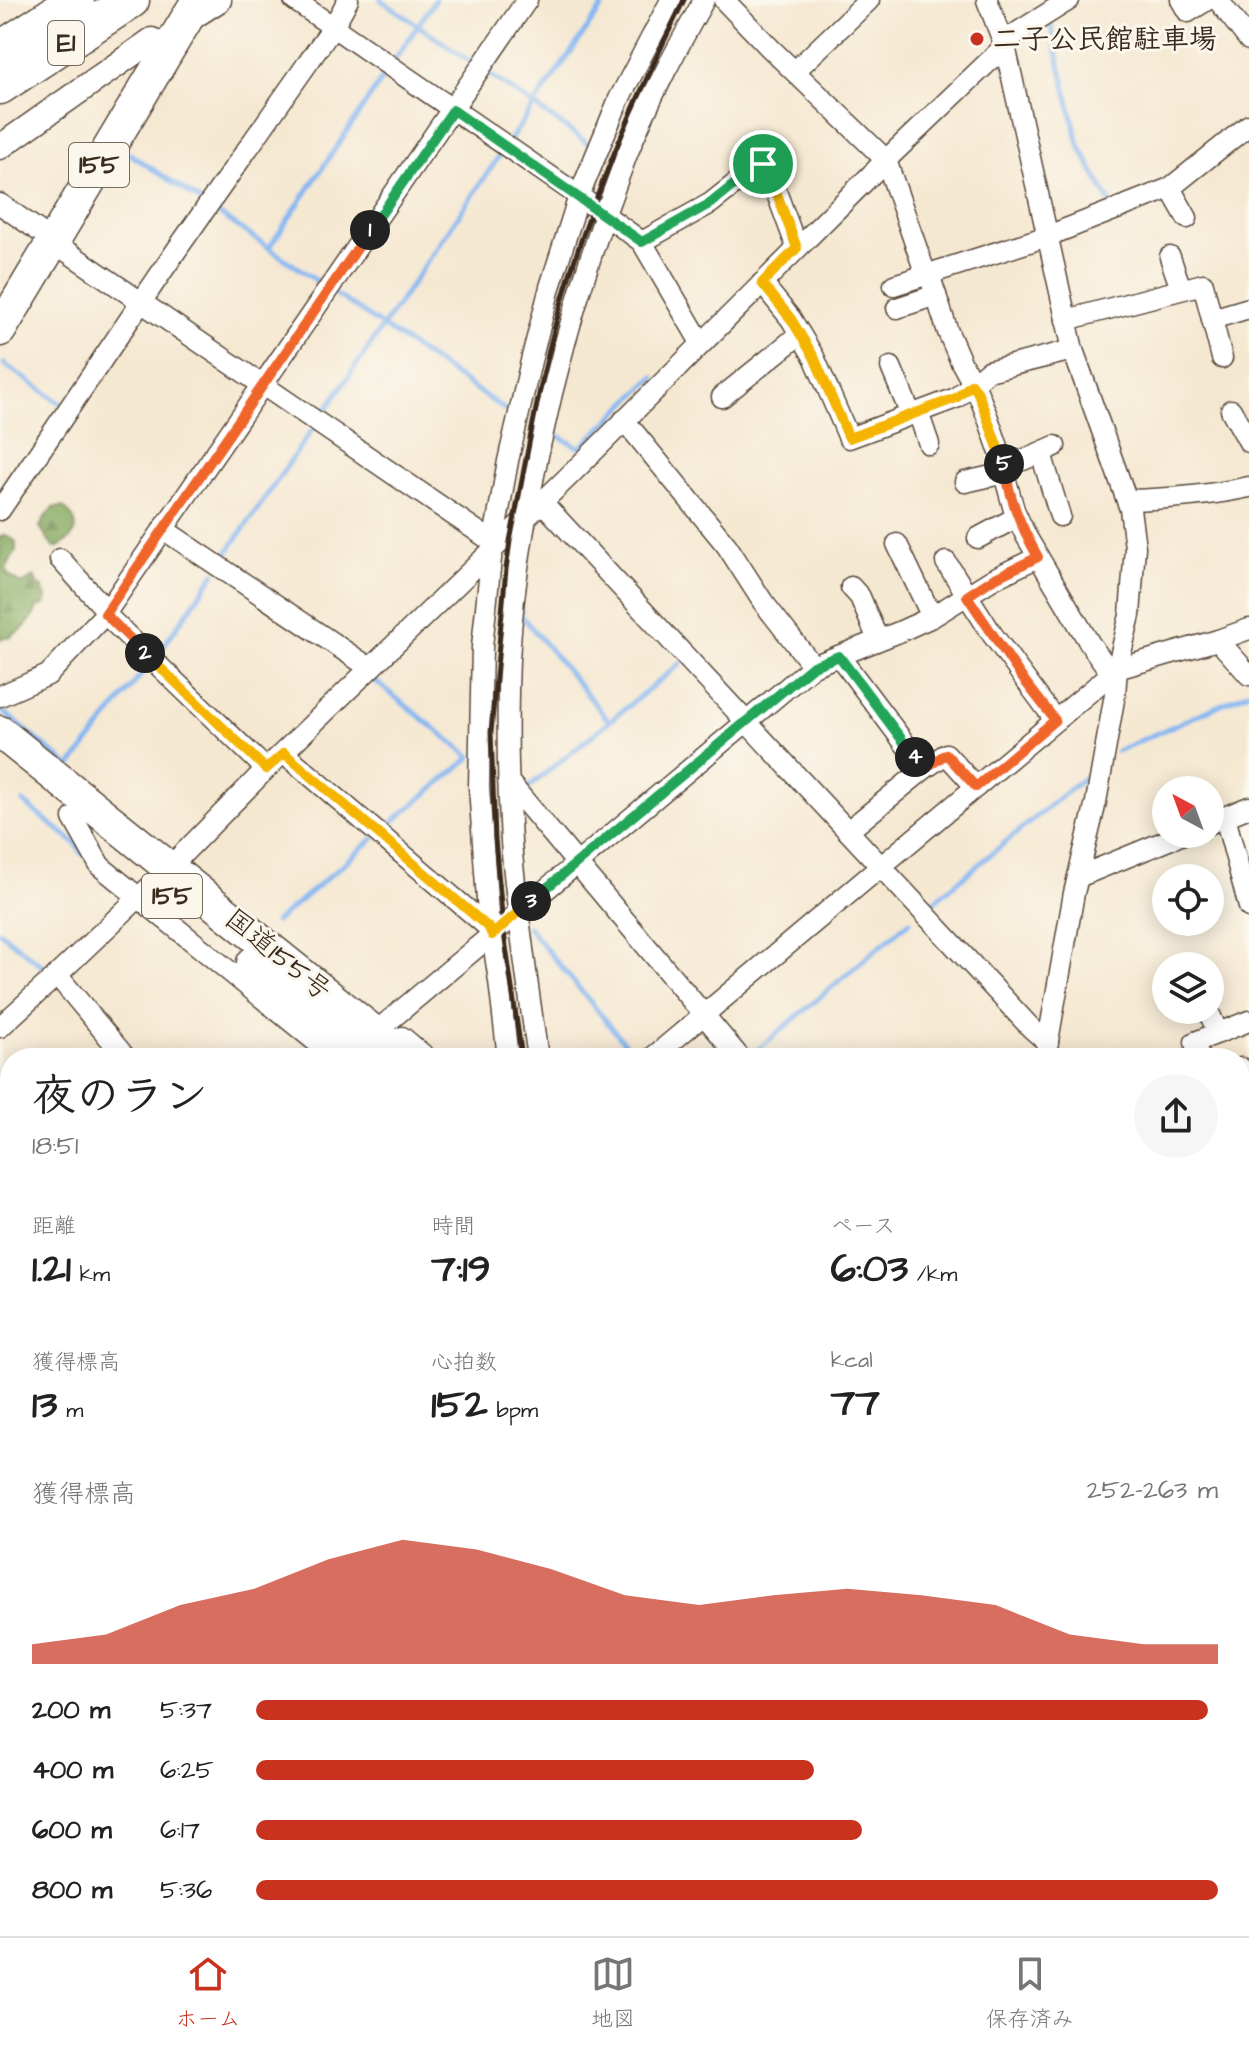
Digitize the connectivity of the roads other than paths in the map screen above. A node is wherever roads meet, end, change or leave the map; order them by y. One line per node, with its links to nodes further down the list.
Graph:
1 (76, 0): 21 (highway, E1)
2 (131, 0): 23 (highway, E1)
3 (219, 0): 16 (street)
4 (294, 0): 17 (street)
5 (348, 0): 17 (street)
6 (527, 0): 24 (street)
7 (671, 0): 29 (street)
8 (704, 0): 31 (street)
9 (724, 0): 22 (street)
10 (869, 0): 22 (street)
11 (987, 0): 20 (street)
12 (1069, 0): 20 (street)
13 (1181, 0): 14 (street)
14 (1207, 0)
15 (1218, 0): 19 (street)
16 (187, 7): 18 (highway, 155); 33 (highway, 155)
17 (333, 27): 24 (street); 44 (street)
18 (152, 40): 26 (street); 33 (highway, 155)
19 (1249, 40)
20 (1005, 46): 27 (street); 34 (street)
21 (0, 50)
22 (795, 71): 27 (street)
23 (0, 86)
24 (453, 110): 29 (street); 55 (street)
25 (1249, 125): 28 (street)
26 (0, 147)
27 (886, 160): 36 (street); 38 (street)
28 (1170, 188): 32 (street); 34 (street)
29 (579, 196): 31 (street); 75 (street)
30 (0, 204): 33 (street)
31 (605, 215): 35 (street); 71 (street)
32 (1187, 218)
33 (46, 236): 43 (highway, 155); 44 (street); 49 (highway, 155)
34 (1048, 236): 38 (street); 48 (street)
35 (642, 242): 36 (street); 51 (street)
36 (797, 248): 39 (street)
37 (1170, 257): 41 (street)
38 (927, 274): 40 (street); 42 (street)
39 (762, 283): 50 (street); 51 (street)
40 (894, 285)
41 (1181, 289): 47 (street); 48 (street)
42 (936, 295): 45 (street); 56 (street)
43 (0, 297)
44 (142, 303): 55 (street); 66 (street)
45 (897, 308)
46 (1249, 308): 47 (street)
47 (1212, 319): 53 (street)
48 (1066, 320): 52 (street)
49 (0, 330)
50 (800, 334): 57 (street); 59 (street)
51 (701, 343): 60 (street)
52 (1073, 350): 56 (street); 67 (street)
53 (1222, 358)
54 (891, 367): 59 (street)
55 (263, 384): 72 (street); 75 (street)
56 (972, 384): 59 (street); 63 (street)
57 (722, 397)
58 (1231, 410): 61 (street)
59 (914, 414): 62 (street)
60 (624, 420): 68 (street); 87 (street)
61 (1249, 442)
62 (929, 444)
63 (1004, 468): 64 (street); 69 (street); 70 (street)
64 (965, 482)
65 (1249, 487): 67 (street)
66 (3, 500)
67 (1127, 500): 89 (street)
68 (542, 502): 71 (street); 93 (street)
69 (1060, 516)
70 (1017, 517): 73 (street); 76 (street)
71 (525, 518): 75 (street); 99 (street)
72 (163, 529): 81 (street); 88 (street)
73 (978, 538)
74 (897, 544): 82 (street)
75 (492, 546): 88 (street); 113 (street)
76 (1038, 557): 80 (street); 89 (street)
77 (60, 559): 81 (street)
78 (946, 562): 80 (street)
79 (851, 587): 84 (street)
80 (967, 596): 82 (street); 92 (street)
81 (106, 613): 91 (street); 97 (street)
82 (932, 617): 84 (street)
83 (1249, 629): 85 (street)
84 (878, 640): 86 (street)
85 (1218, 640): 89 (street); 90 (street)
86 (839, 656): 87 (street); 98 (street)
87 (813, 666): 93 (street)
88 (370, 668): 95 (street)
89 (1117, 669): 92 (street); 110 (street)
90 (1249, 675)
91 (0, 696)
92 (1055, 720): 100 (street)
93 (746, 722): 104 (street); 107 (street)
94 (0, 732): 102 (highway, 国道155号 / 155)
95 (284, 753): 97 (street); 113 (street)
96 (0, 759): 102 (highway, 国道155号 / 155)
97 (266, 769): 109 (street)
98 (924, 769): 100 (street); 104 (street)
99 (508, 781): 107 (street); 112 (street)
100 (976, 787): 108 (street)
101 (1249, 807): 103 (street)
102 (84, 814): 109 (highway, 国道155号 / 155)
103 (1224, 817)
104 (848, 831): 108 (street)
105 (1224, 837): 111 (street)
106 (1152, 847): 110 (street)
107 (576, 863): 112 (street); 115 (street)
108 (882, 867): 115 (street); 128 (street)
109 (160, 877): 114 (street); 120 (highway, 国道155号 / 155); 120 (street)
110 (1078, 877): 129 (street)
111 (1249, 907)
112 (518, 912): 113 (street); 125 (street)
113 (490, 932): 120 (street); 124 (street)
114 (57, 975): 118 (street); 121 (street)
115 (704, 1015): 126 (street); 127 (street)
116 (1249, 1021): 119 (street)
117 (1214, 1024): 119 (street)
118 (0, 1027)
119 (1218, 1033): 130 (street)
120 (355, 1034): 122 (highway, 国道155号 / 155); 123 (street)
121 (118, 1048)
122 (385, 1048)
123 (397, 1048)
124 (507, 1048)
125 (537, 1048)
126 (664, 1048)
127 (732, 1048)
128 (1045, 1048)
129 (1046, 1048)
130 (1196, 1048)

